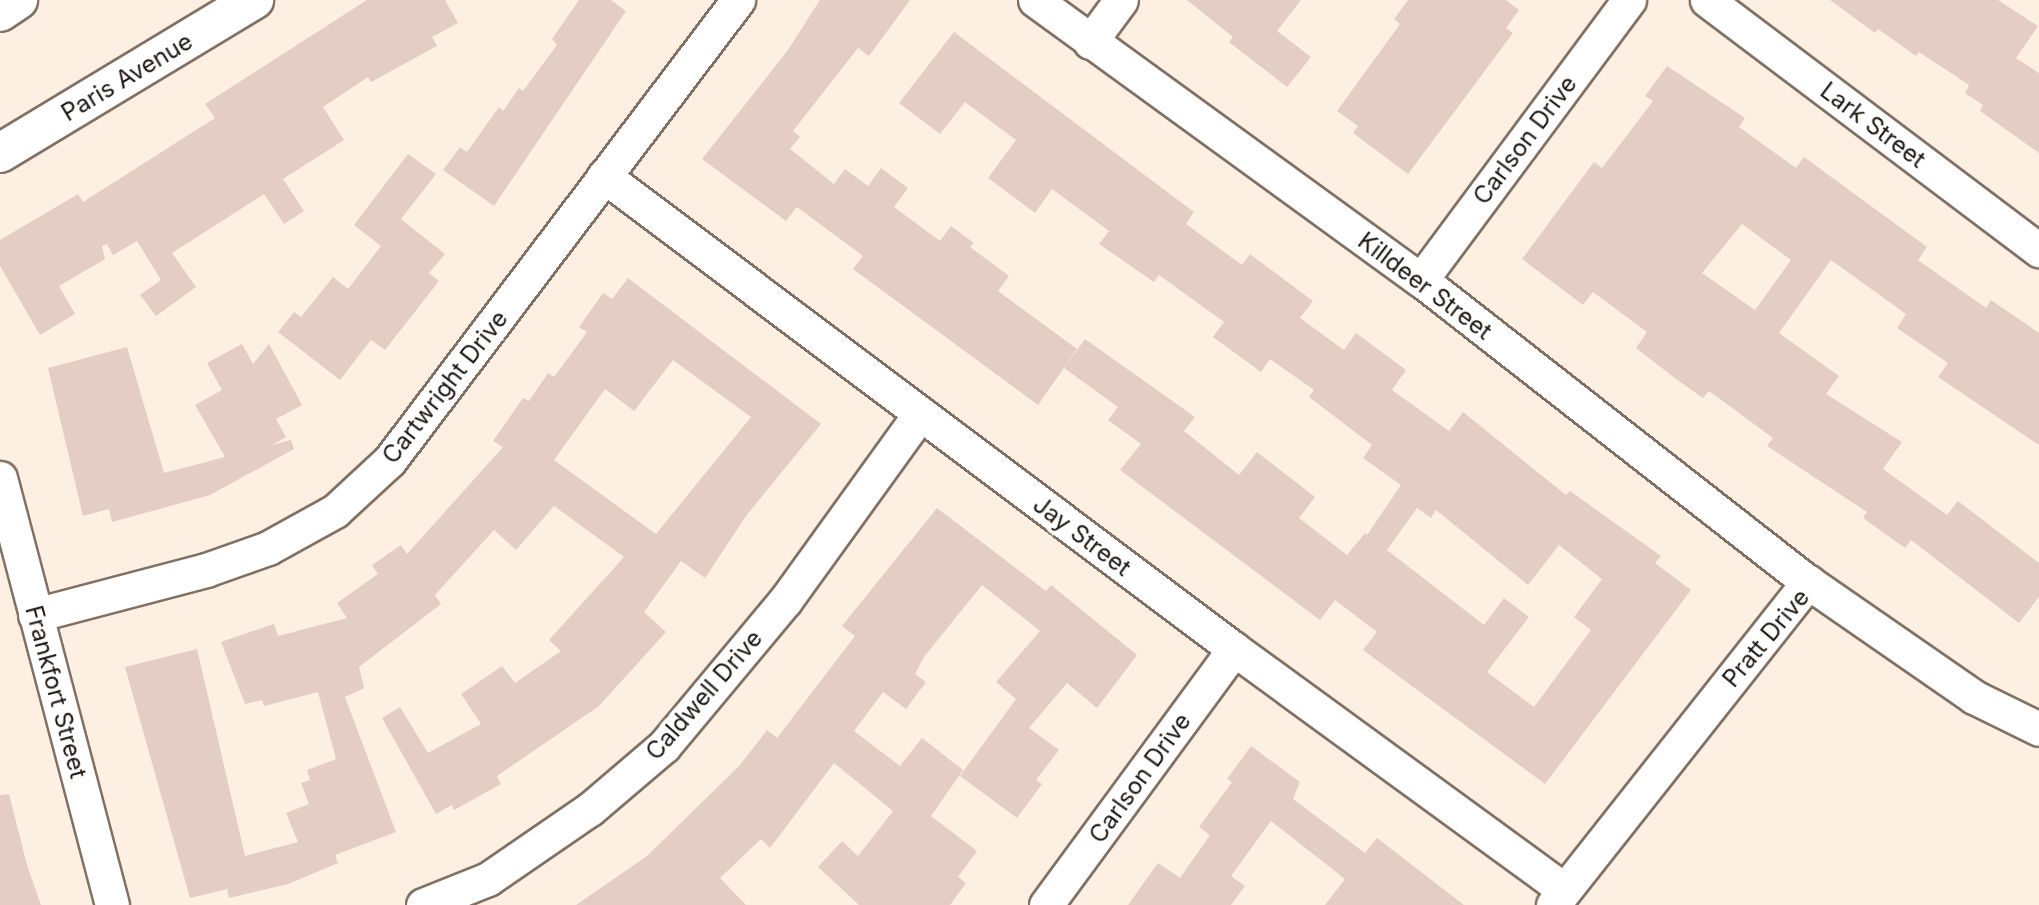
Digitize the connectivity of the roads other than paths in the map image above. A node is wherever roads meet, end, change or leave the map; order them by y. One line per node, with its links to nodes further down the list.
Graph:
1 (18, 0): 8 (street)
2 (254, 0): 10 (street, Paris Avenue)
3 (738, 0): 11 (street, Cartwright Drive)
4 (1035, 0): 9 (street, Killdeer Street)
5 (1121, 0): 9 (street)
6 (1629, 0): 13 (street, Carlson Drive)
7 (1707, 0): 12 (street, Lark Street)
8 (0, 12)
9 (1090, 42): 13 (street, Killdeer Street)
10 (0, 153)
11 (604, 176): 14 (street, Jay Street); 17 (street, Cartwright Drive)
12 (2039, 250)
13 (1421, 280): 16 (street, Killdeer Street)
14 (920, 414): 18 (street, Jay Street); 22 (street, Caldwell Drive)
15 (0, 478): 17 (street, Frankfort Street)
16 (1808, 582): 19 (street, Pratt Drive); 20 (street, Pratt Drive)
17 (36, 615): 21 (street, Frankfort Street)
18 (1234, 649): 20 (street, Jay Street); 23 (street, Carlson Drive)
19 (2039, 729)
20 (1558, 898)
21 (112, 905)
22 (423, 905)
23 (1046, 905)

